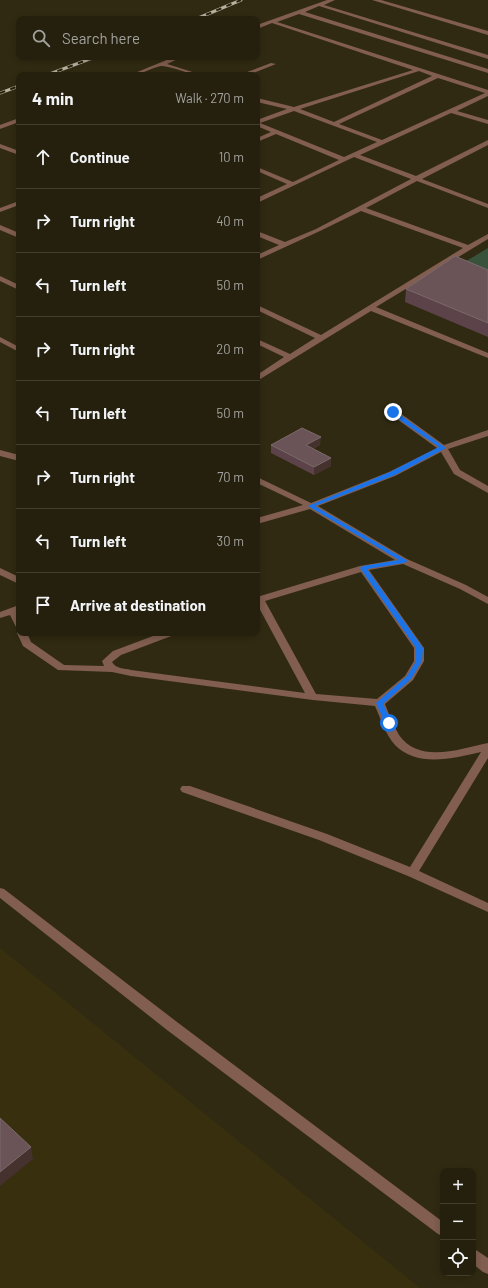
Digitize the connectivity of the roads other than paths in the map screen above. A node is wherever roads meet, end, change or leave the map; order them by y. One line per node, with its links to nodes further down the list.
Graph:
1 (332, 0): 3 (street)
2 (375, 0): 7 (street)
3 (320, 5): 4 (street); 8 (street)
4 (300, 12): 5 (street); 16 (street)
5 (273, 22): 6 (street); 12 (street)
6 (260, 26)
7 (488, 33)
8 (488, 57)
9 (172, 60): 10 (street)
10 (162, 64): 13 (street); 14 (street)
11 (273, 64): 15 (street)
12 (421, 69): 17 (street); 20 (street)
13 (141, 72)
14 (189, 72)
15 (250, 72)
16 (488, 72)
17 (438, 75): 18 (street); 26 (street)
18 (488, 93): 21 (street)
19 (260, 101): 20 (street)
20 (294, 109): 23 (street); 26 (street)
21 (451, 112): 24 (street); 30 (street)
22 (16, 121): 27 (street)
23 (260, 122)
24 (488, 122)
25 (260, 124): 28 (street)
26 (334, 124): 30 (street)
27 (0, 127)
28 (276, 132): 29 (street); 37 (street)
29 (260, 139)
30 (382, 142): 36 (street)
31 (488, 142): 33 (street)
32 (0, 146): 35 (street)
33 (478, 148): 34 (street); 39 (street)
34 (488, 151)
35 (16, 152)
36 (354, 155): 37 (street); 39 (street)
37 (345, 160): 40 (street)
38 (260, 170): 40 (street)
39 (416, 179): 43 (street); 44 (street)
40 (293, 184): 41 (street)
41 (260, 200)
42 (16, 204): 45 (street)
43 (488, 206)
44 (360, 208): 51 (street); 52 (street)
45 (0, 210)
46 (0, 227): 47 (street)
47 (4, 232): 49 (street)
48 (260, 234): 51 (street)
49 (16, 235)
50 (488, 236): 52 (street)
51 (285, 245): 53 (street)
52 (468, 248): 57 (street)
53 (260, 257)
54 (0, 278): 55 (street)
55 (16, 286)
56 (260, 308): 58 (street)
57 (371, 308): 58 (street); 62 (street)
58 (321, 338): 63 (street)
59 (0, 339): 61 (street)
60 (260, 342): 63 (street)
61 (16, 348)
62 (488, 356)
63 (290, 357): 64 (street)
64 (260, 376)
65 (393, 412): 67 (street)
66 (488, 433): 67 (street)
67 (443, 448): 71 (street); 72 (street)
68 (0, 453): 69 (street)
69 (16, 457)
70 (260, 481): 72 (street)
71 (488, 490)
72 (311, 506): 73 (street); 74 (street)
73 (260, 520)
74 (404, 561): 75 (street); 79 (street)
75 (363, 568): 78 (street); 87 (street)
76 (0, 571): 77 (street)
77 (16, 579)
78 (260, 598)
79 (488, 601)
80 (260, 603): 86 (street)
81 (16, 610): 82 (street)
82 (0, 614)
83 (23, 636): 85 (street)
84 (162, 636): 85 (street)
85 (112, 669): 86 (street)
86 (313, 697): 87 (street)
87 (379, 703): 88 (street)
88 (488, 748): 90 (street)
89 (186, 789): 90 (street)
90 (412, 873): 92 (street)
91 (0, 892): 93 (street)
92 (488, 908)
93 (440, 1228)
94 (476, 1257): 95 (street)
95 (488, 1267)

